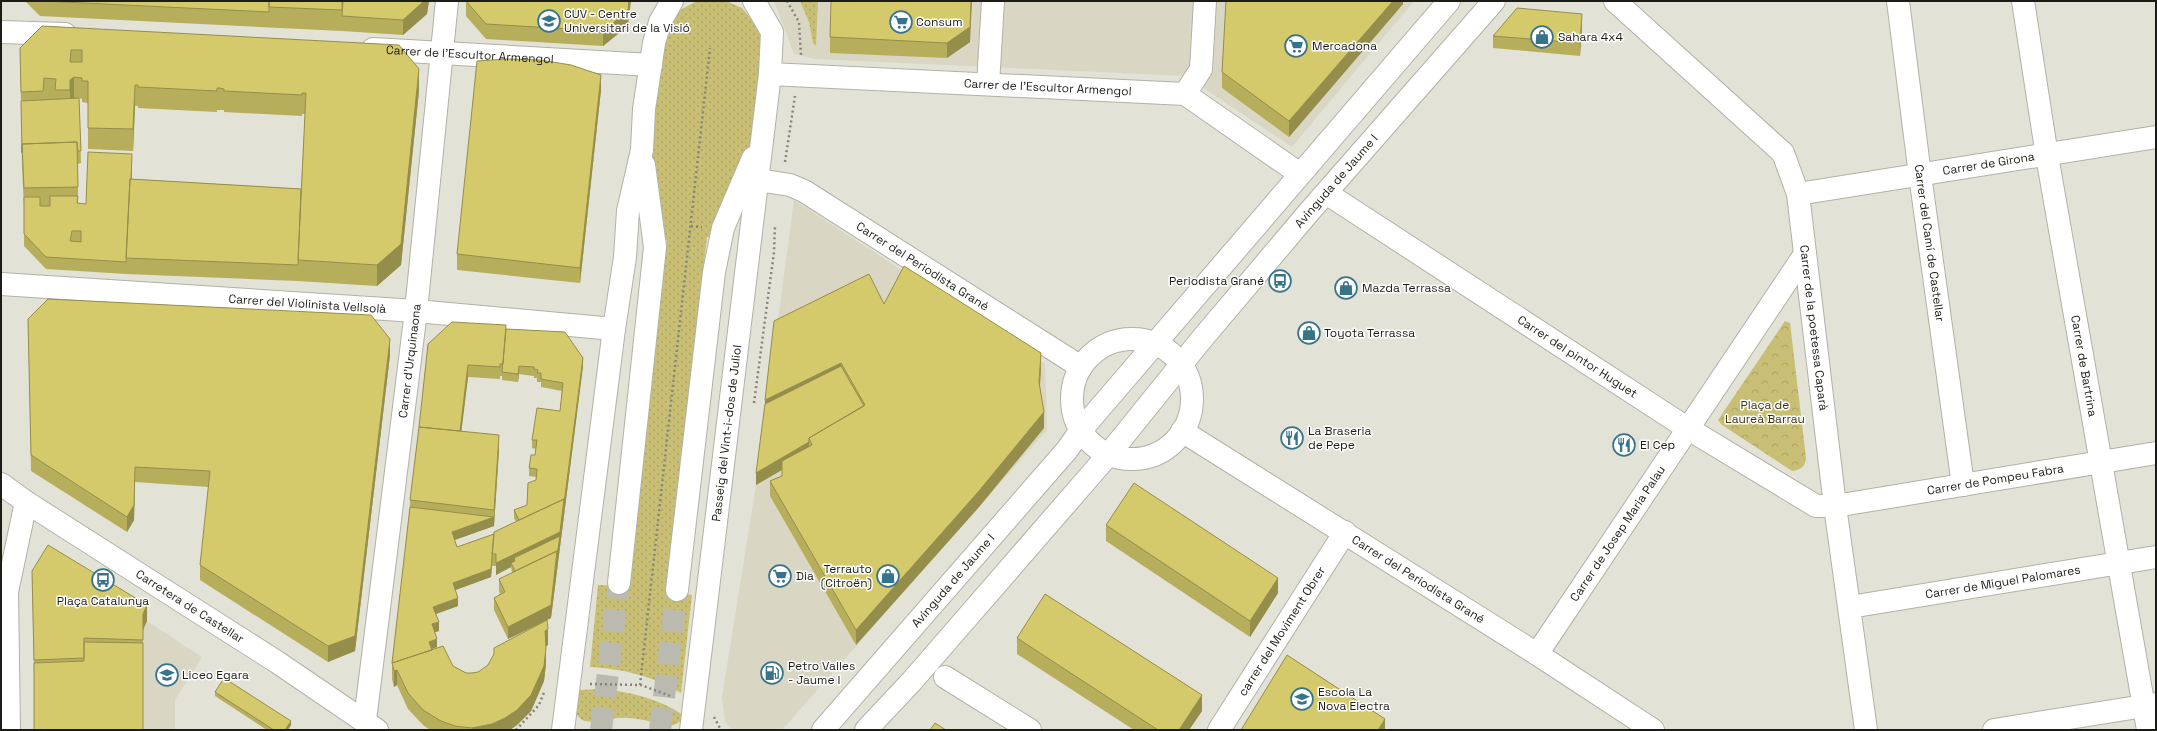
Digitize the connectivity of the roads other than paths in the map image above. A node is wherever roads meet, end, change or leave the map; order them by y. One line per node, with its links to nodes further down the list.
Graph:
1 (446, 1): 14 (street, Carrer d'Urquinaona)
2 (993, 1): 17 (street)
3 (1205, 1): 18 (street)
4 (1449, 1): 23 (street, Avinguda de Jaume I)
5 (1494, 1): 26 (street, Avinguda de Jaume I)
6 (1616, 1): 27 (street, Carrer de la poetessa Caparà)
7 (1898, 1): 24 (street, Carrer del Camí de Castellar)
8 (2023, 1): 22 (street, Carrer de Bartrina)
9 (673, 2): 15 (street)
10 (752, 2): 16 (street, Passeig del Vint-i-dos de Juliol)
11 (1, 32): 12 (street)
12 (89, 36)
13 (349, 48): 14 (street, Carrer de l'Escultor Armengol)
14 (441, 52): 15 (street, Carrer de l'Escultor Armengol); 30 (street, Carrer d'Urquinaona)
15 (651, 65): 21 (street)
16 (770, 74): 17 (street, Carrer de l'Escultor Armengol); 19 (street, Passeig del Vint-i-dos de Juliol)
17 (988, 84): 18 (street, Carrer de l'Escultor Armengol)
18 (1185, 94): 23 (street)
19 (762, 137): 25 (street, Passeig del Vint-i-dos de Juliol); 50 (street, Passeig del Vint-i-dos de Juliol)
20 (2156, 137): 22 (street, Carrer de Girona)
21 (642, 150): 31 (street); 48 (street)
22 (2047, 156): 24 (street, Carrer de Girona); 40 (street, Carrer de Bartrina)
23 (1300, 174): 32 (street, Avinguda de Jaume I)
24 (1920, 175): 27 (street, Carrer de Girona); 42 (street, Carrer del Camí de Castellar)
25 (758, 180): 34 (street, Carrer del Periodista Grané); 55 (street, Passeig del Vint-i-dos de Juliol)
26 (1326, 193): 33 (street, Avinguda de Jaume I); 35 (street, Carrer del pintor Huguet)
27 (1798, 194): 28 (street, Carrer de la poetessa Caparà)
28 (1805, 254): 35 (street, Carrer de Josep Maria Palau); 44 (street, Carrer de la poetessa Caparà)
29 (1, 284): 30 (street, Carrer del Violinista Vellsolà)
30 (416, 311): 31 (street, Carrer del Violinista Vellsolà); 57 (street, Carrer d'Urquinaona)
31 (614, 329): 59 (street)
32 (1157, 344): 33 (street); 34 (street); 36 (street, Avinguda de Jaume I)
33 (1181, 364): 37 (street); 38 (street, Avinguda de Jaume I)
34 (1081, 367): 36 (street)
35 (1687, 428): 44 (street, Carrer del pintor Huguet); 52 (street, Carrer de Josep Maria Palau)
36 (1081, 430): 38 (street); 62 (street, Avinguda de Jaume I)
37 (1182, 431): 38 (street); 45 (street, Carrer del Periodista Grané)
38 (1109, 454): 54 (street, Avinguda de Jaume I)
39 (2156, 454): 40 (street, Carrer de Pompeu Fabra)
40 (2102, 462): 42 (street, Carrer de Pompeu Fabra); 47 (street, Carrer de Bartrina)
41 (1, 484): 43 (street, Carretera de Castellar)
42 (1963, 485): 44 (street, Carrer de Pompeu Fabra)
43 (26, 502): 49 (street); 57 (street, Carretera de Castellar)
44 (1835, 506): 51 (street, Carrer de la poetessa Caparà)
45 (1345, 532): 52 (street, Carrer del Periodista Grané); 66 (street, carrer del Moviment Obrer)
46 (2156, 557): 47 (street, Carrer de Miguel Palomares)
47 (2119, 563): 51 (street, Carrer de Miguel Palomares); 56 (street, Carrer de Bartrina)
48 (619, 583)
49 (4, 587): 58 (street)
50 (677, 590)
51 (1850, 607): 68 (street, Carrer de la poetessa Caparà)
52 (1537, 654): 67 (street, Carrer del Periodista Grané)
53 (945, 677): 65 (street)
54 (912, 681): 63 (street, Avinguda de Jaume I); 64 (street)
55 (695, 704): 60 (street, Passeig del Vint-i-dos de Juliol); 61 (street)
56 (2150, 705): 69 (street); 70 (street, Carrer de Bartrina)
57 (371, 725)
58 (9, 730)
59 (562, 730)
60 (691, 730)
61 (699, 730)
62 (823, 730)
63 (866, 730)
64 (879, 730)
65 (1030, 730)
66 (1219, 730)
67 (1653, 730)
68 (1866, 730)
69 (1994, 730)
70 (2148, 730)

